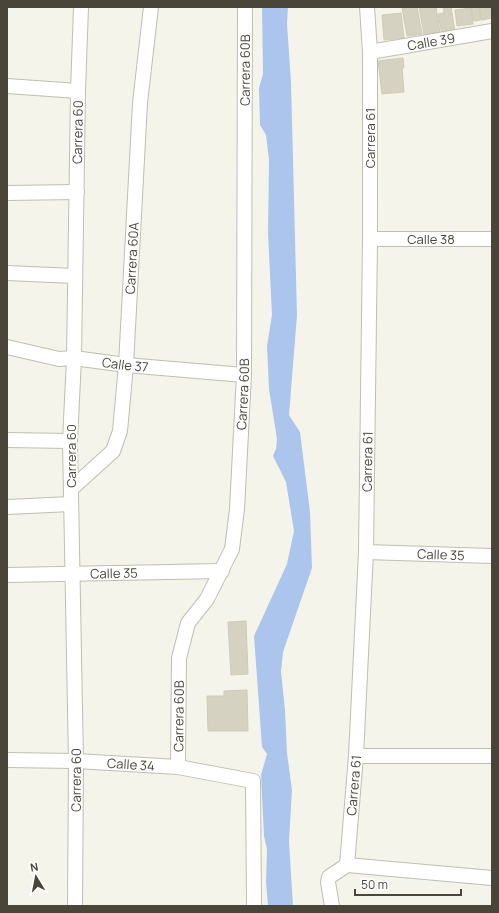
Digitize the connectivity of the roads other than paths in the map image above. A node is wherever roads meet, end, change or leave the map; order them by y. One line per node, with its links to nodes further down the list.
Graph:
1 (81, 7): 8 (street, Carrera 60)
2 (151, 7): 17 (street, Carrera 60A)
3 (245, 7): 18 (street, Carrera 60B)
4 (367, 7): 6 (street, Carrera 61)
5 (492, 31): 6 (street, Calle 39)
6 (370, 52): 12 (street, Carrera 61)
7 (7, 86): 8 (street)
8 (78, 91): 9 (street, Carrera 60)
9 (76, 192): 10 (street); 14 (street, Carrera 60)
10 (7, 193)
11 (492, 239): 12 (street, Calle 38)
12 (370, 240): 24 (street, Carrera 61)
13 (7, 273): 14 (street)
14 (75, 276): 16 (street, Carrera 60)
15 (7, 347): 16 (street, Calle 37)
16 (74, 358): 17 (street, Calle 37); 20 (street, Carrera 60)
17 (126, 365): 18 (street, Calle 37); 21 (street, Carrera 60A)
18 (244, 375): 26 (street, Carrera 60B)
19 (7, 440): 20 (street)
20 (70, 441): 21 (street, Carrera 60)
21 (71, 489): 22 (street, Carrera 60)
22 (71, 504): 23 (street); 27 (street, Carrera 60)
23 (7, 507)
24 (366, 552): 25 (street, Calle 35); 29 (street, Carrera 61)
25 (492, 556)
26 (222, 572): 27 (street, Calle 35); 33 (street, Carrera 60B)
27 (72, 574): 28 (street, Calle 35); 32 (street, Carrera 60)
28 (7, 575)
29 (356, 756): 30 (street); 34 (street, Carrera 61)
30 (492, 756)
31 (7, 760): 32 (street, Calle 34)
32 (76, 761): 33 (street, Calle 34); 36 (street, Carrera 60)
33 (178, 767): 37 (street, Calle 34)
34 (347, 865): 35 (street); 38 (street)
35 (492, 878)
36 (75, 906)
37 (254, 906)
38 (332, 906)

